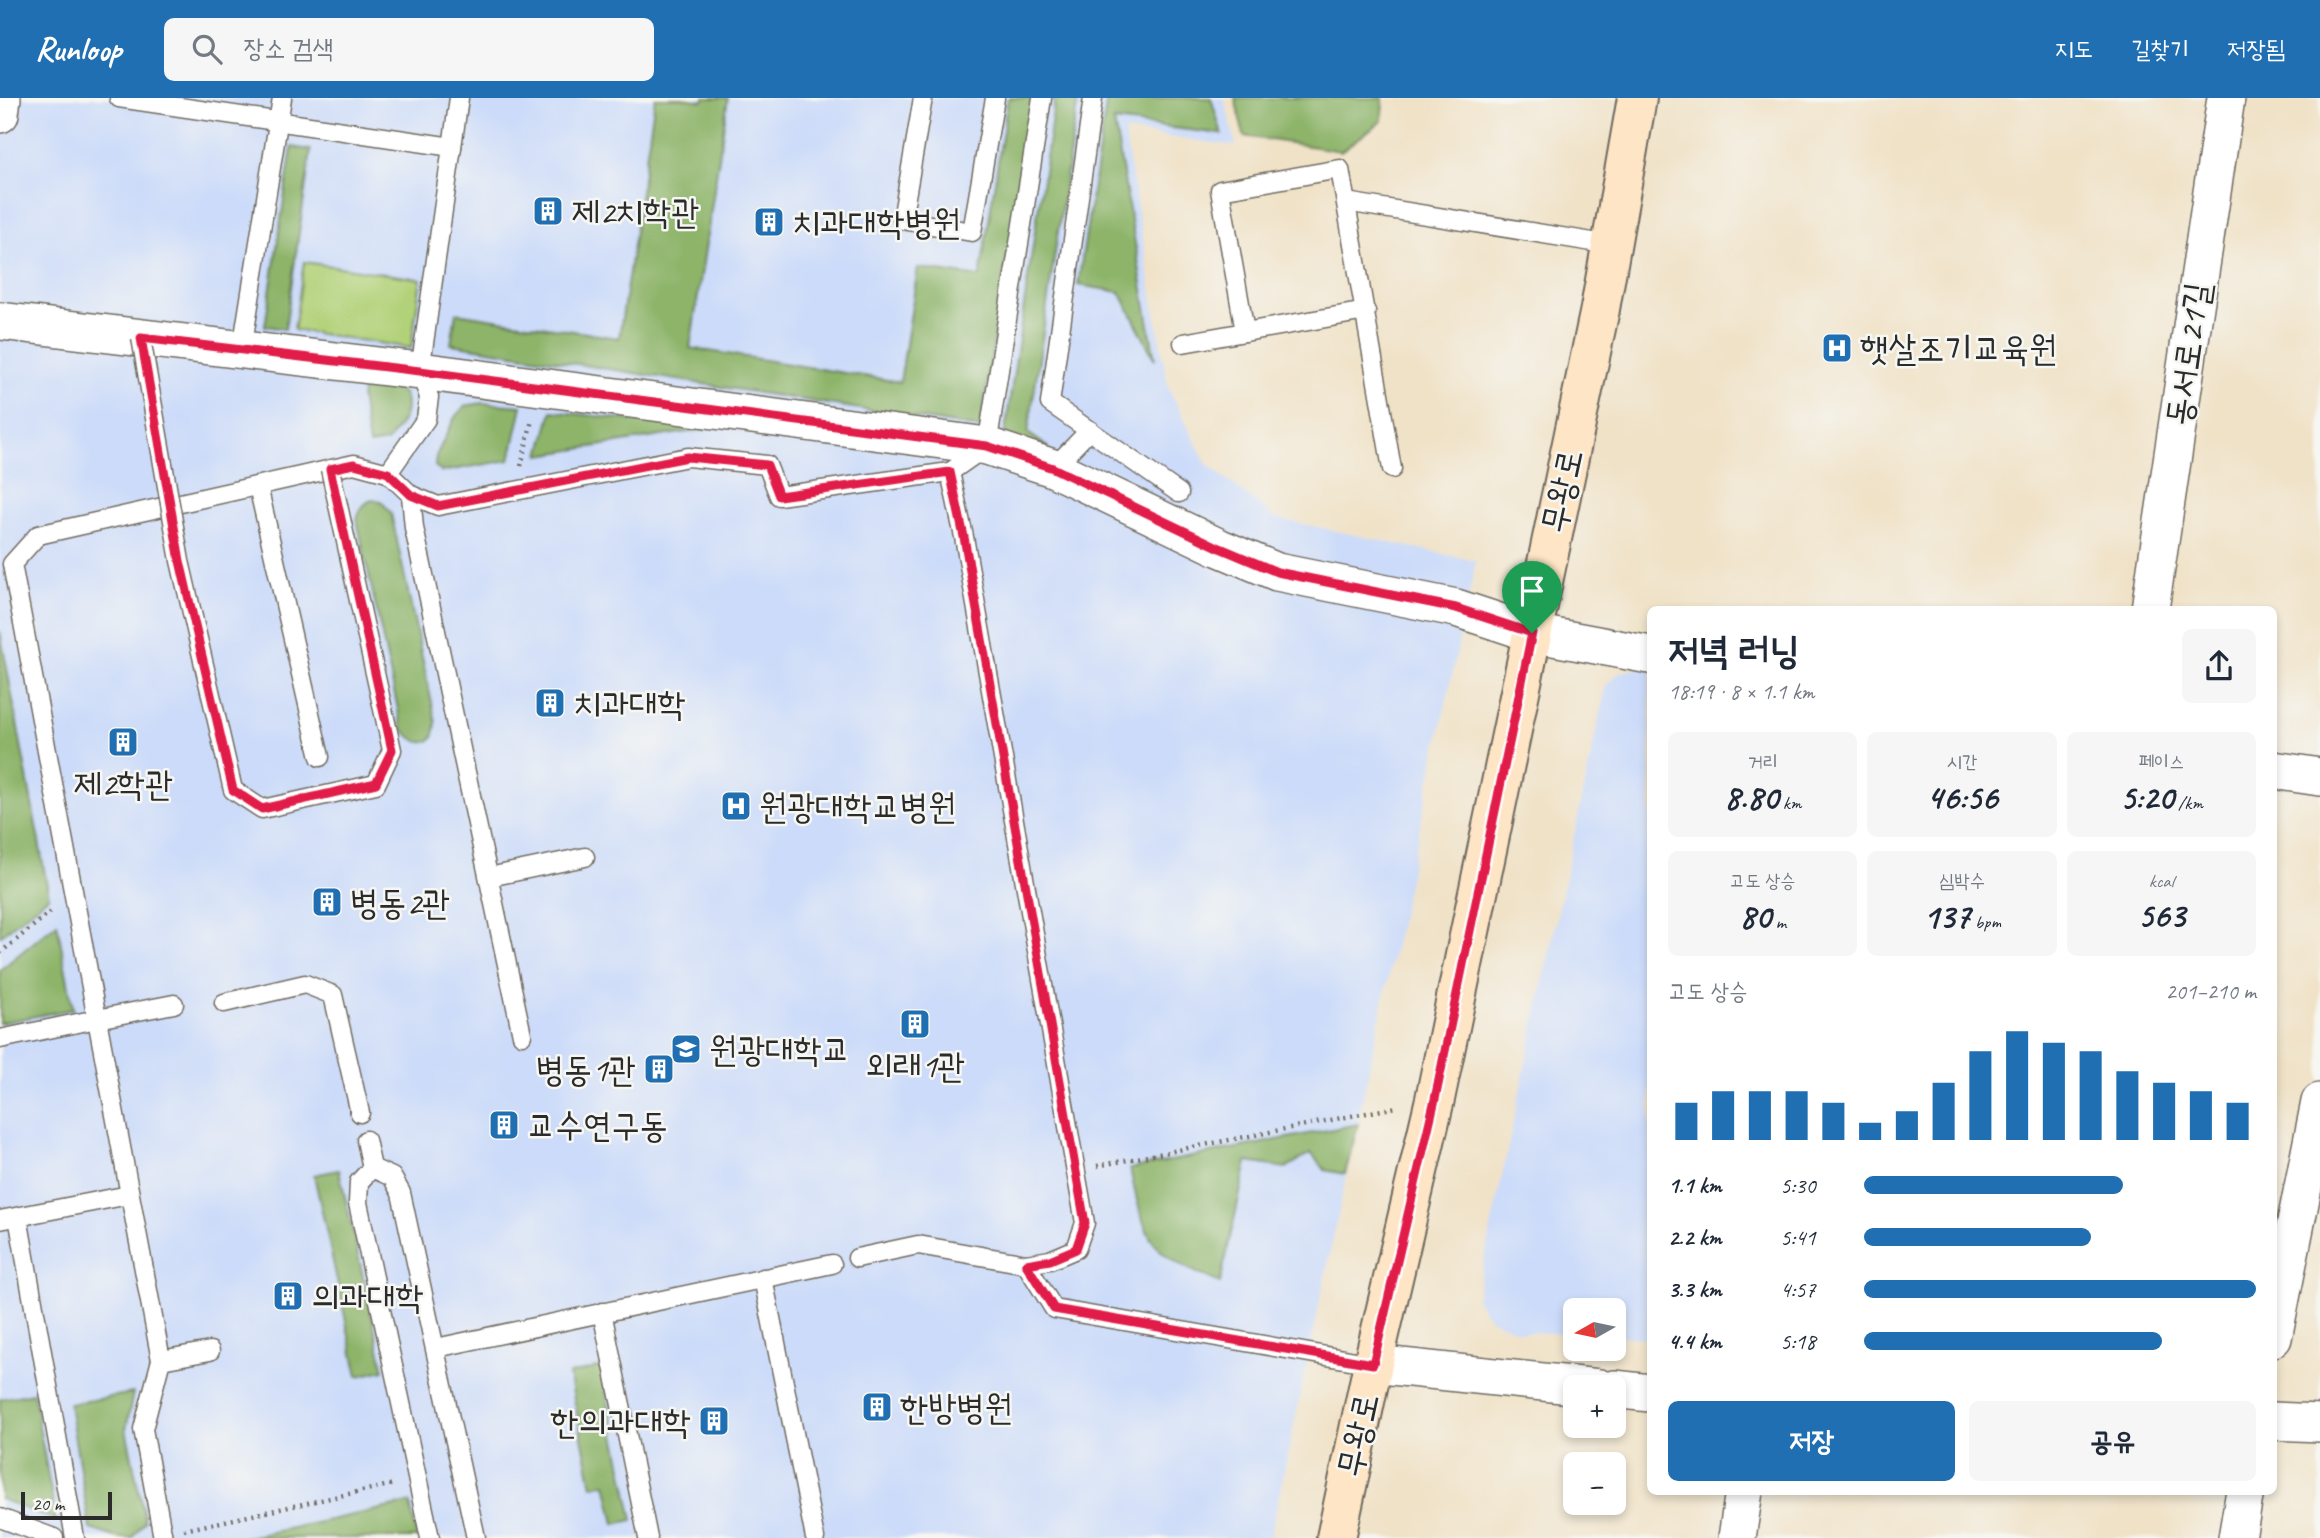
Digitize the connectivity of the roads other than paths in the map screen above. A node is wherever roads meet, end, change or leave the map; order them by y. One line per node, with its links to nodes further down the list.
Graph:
1 (2, 98): 11 (street)
2 (118, 98): 12 (lane)
3 (282, 98): 12 (lane)
4 (459, 98): 13 (lane)
5 (923, 98): 6 (lane)
6 (995, 98)
7 (1042, 98): 24 (lane)
8 (1093, 98): 23 (lane)
9 (1637, 98): 15 (street, 무왕로)
10 (2226, 98): 33 (street, 동서로21길)
11 (0, 114)
12 (278, 121): 13 (lane); 21 (lane)
13 (452, 147): 22 (lane)
14 (1346, 202): 15 (lane); 16 (lane); 18 (lane)
15 (1611, 246): 34 (street, 무왕로)
16 (1366, 311): 18 (lane); 27 (lane)
17 (0, 321): 19 (street)
18 (1245, 332): 20 (lane)
19 (141, 338): 21 (street); 26 (lane, bridge)
20 (1183, 343)
21 (242, 349): 22 (street)
22 (420, 371): 24 (street); 29 (lane)
23 (1090, 430): 25 (lane); 31 (lane)
24 (987, 446): 25 (street); 28 (lane)
25 (1053, 468): 34 (street)
26 (330, 469): 29 (lane); 30 (lane)
27 (1392, 469)
28 (950, 472): 32 (lane); 55 (lane)
29 (388, 473): 32 (lane)
30 (258, 486): 36 (lane); 43 (lane)
31 (1179, 493)
32 (411, 495): 40 (lane)
33 (2150, 606)
34 (1532, 633): 35 (street); 62 (street, 무왕로)
35 (1647, 654)
36 (320, 757)
37 (2277, 770): 38 (street)
38 (2320, 777)
39 (585, 857): 40 (lane)
40 (489, 877): 44 (lane)
41 (224, 1003): 47 (lane)
42 (174, 1004): 43 (lane)
43 (97, 1019): 45 (lane); 50 (lane)
44 (523, 1035)
45 (0, 1039)
46 (2320, 1102): 58 (street)
47 (360, 1114)
48 (366, 1140): 49 (lane)
49 (372, 1168): 59 (lane); 74 (lane)
50 (129, 1195): 51 (lane); 61 (lane)
51 (18, 1217): 52 (lane); 73 (lane)
52 (0, 1220)
53 (857, 1258): 55 (lane)
54 (832, 1264): 56 (lane)
55 (1026, 1264): 62 (lane)
56 (763, 1278): 57 (lane); 77 (lane)
57 (602, 1312): 59 (lane); 76 (lane)
58 (2277, 1318)
59 (436, 1348): 75 (lane)
60 (210, 1351): 61 (lane)
61 (161, 1360): 71 (lane)
62 (1373, 1364): 63 (street); 78 (street, 무왕로)
63 (1563, 1384)
64 (1626, 1390): 65 (street)
65 (1647, 1393)
66 (2277, 1421): 67 (street)
67 (2320, 1423)
68 (1743, 1495): 79 (street)
69 (2244, 1495): 80 (street)
70 (0, 1518): 72 (lane)
71 (163, 1536)
72 (54, 1538)
73 (75, 1538)
74 (430, 1538)
75 (476, 1538)
76 (648, 1538)
77 (815, 1538)
78 (1336, 1538)
79 (1737, 1538)
80 (2237, 1538)

